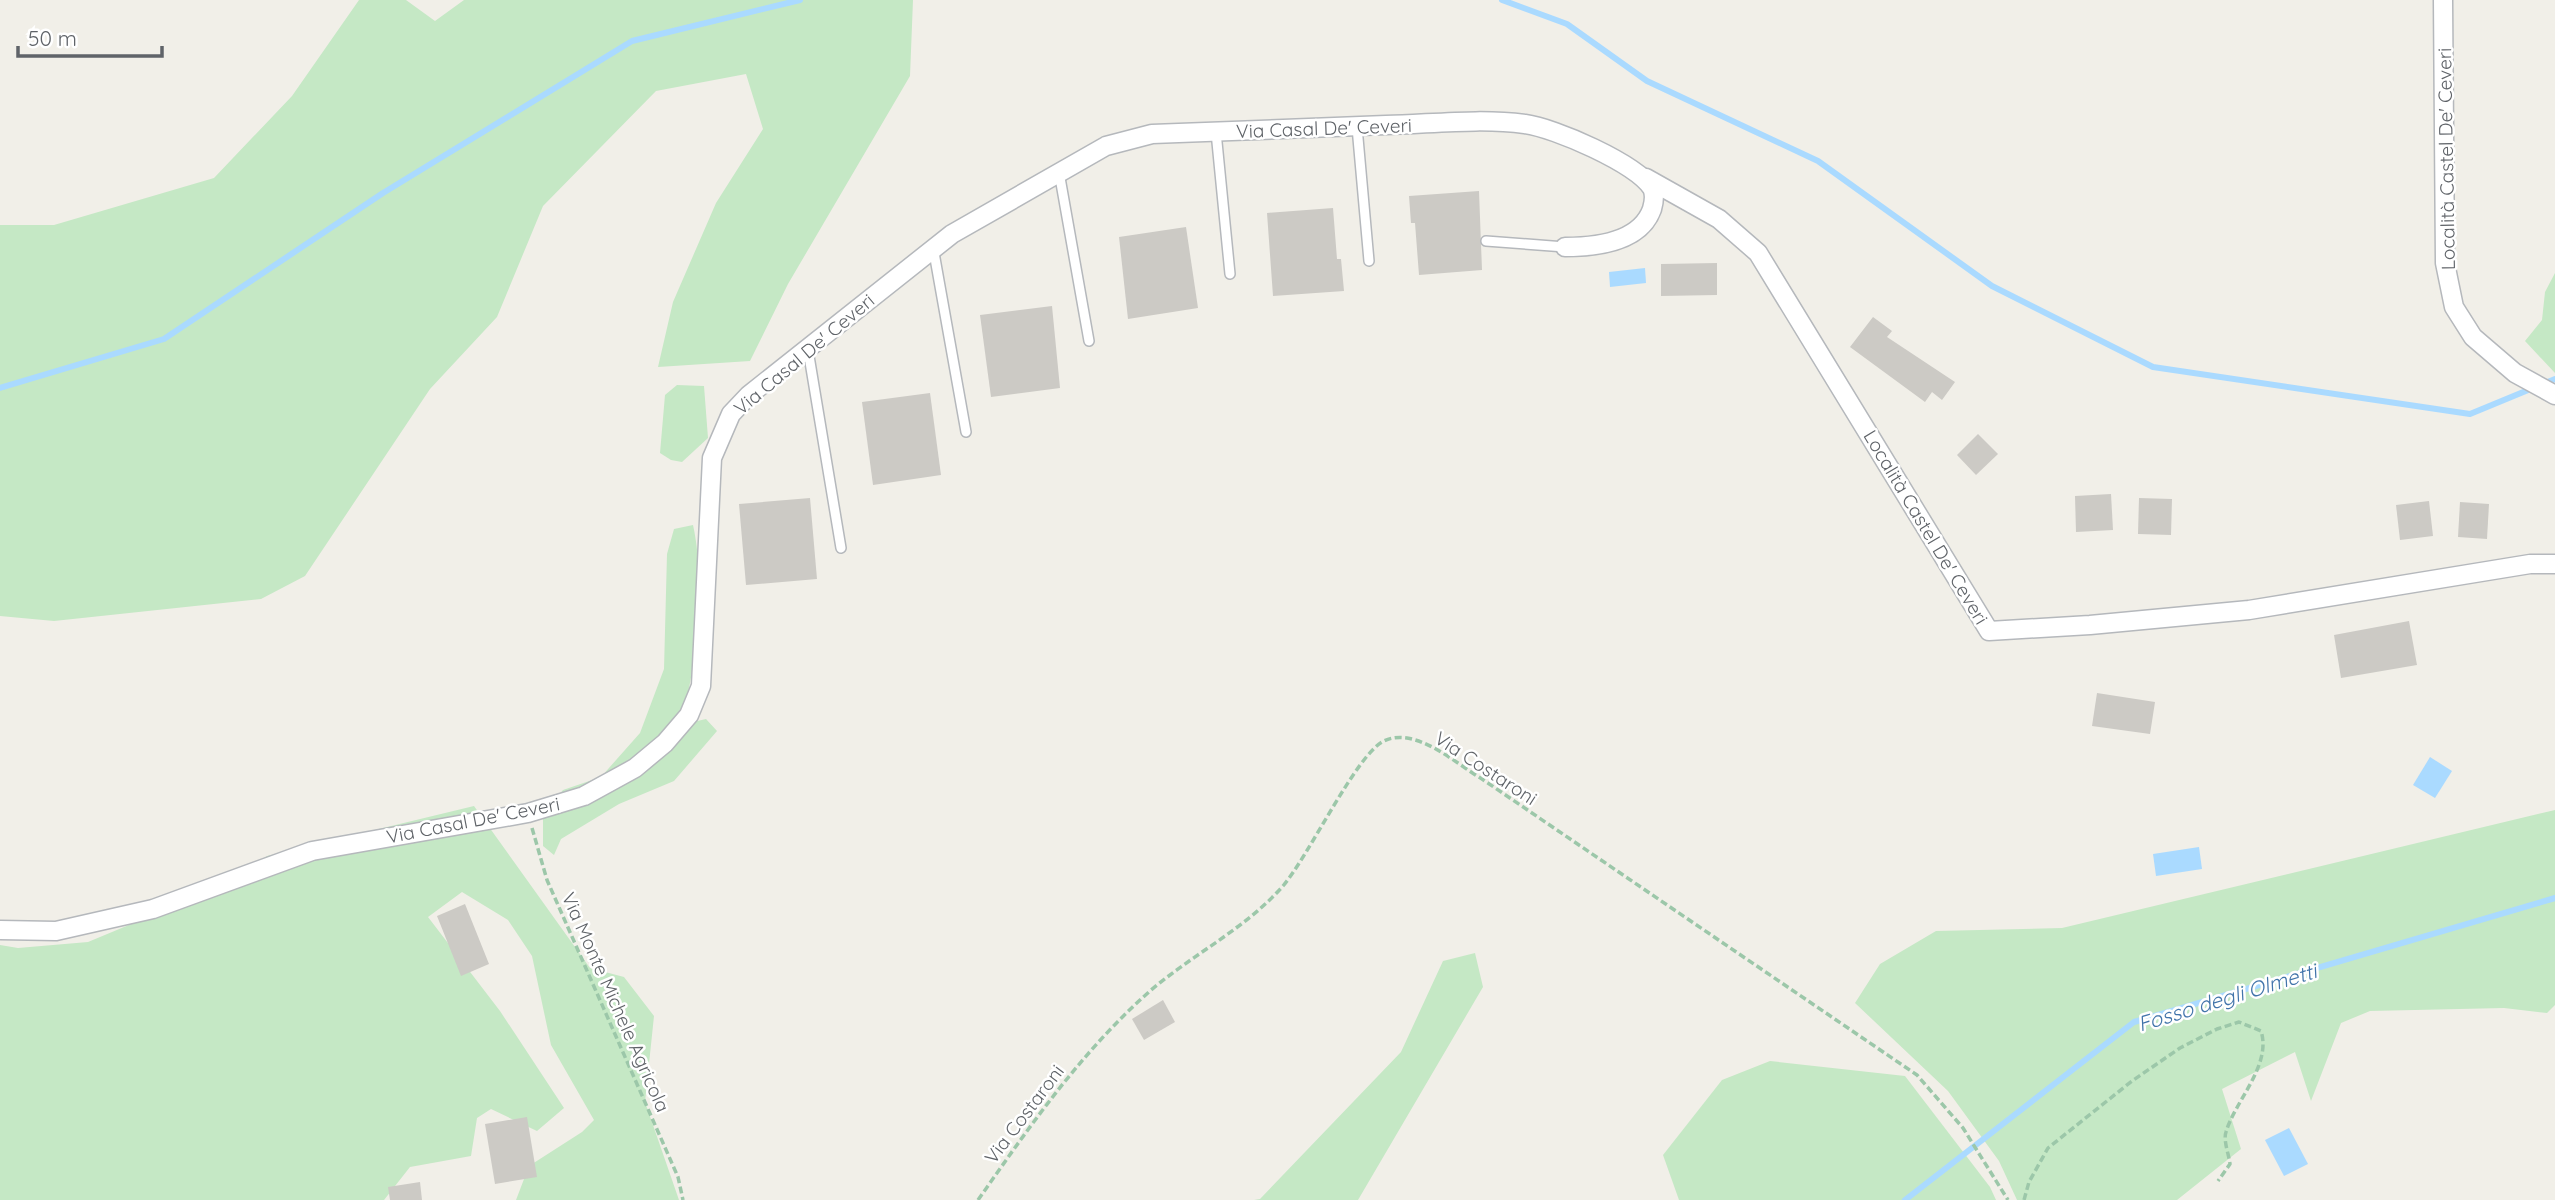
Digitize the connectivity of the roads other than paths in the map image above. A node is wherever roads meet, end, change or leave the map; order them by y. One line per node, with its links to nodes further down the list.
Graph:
1 (2443, 0): 13 (street, Località Castel De' Ceveri)
2 (1357, 127): 3 (street, Via Casal De' Ceveri); 4 (street, Via Casal De' Ceveri); 9 (lane)
3 (1216, 132): 5 (street, Via Casal De' Ceveri); 10 (lane)
4 (1588, 145): 8 (street, Via Casal De' Ceveri); 16 (street, Località Castel De' Ceveri)
5 (1058, 171): 7 (street, Via Casal De' Ceveri); 11 (lane)
6 (1486, 241): 8 (lane)
7 (933, 247): 12 (street, Via Casal De' Ceveri); 14 (lane)
8 (1565, 247)
9 (1369, 261)
10 (1230, 274)
11 (1089, 341)
12 (808, 350): 15 (lane); 17 (street, Via Casal De' Ceveri)
13 (2555, 395)
14 (966, 432)
15 (841, 548)
16 (2555, 564)
17 (0, 930)

